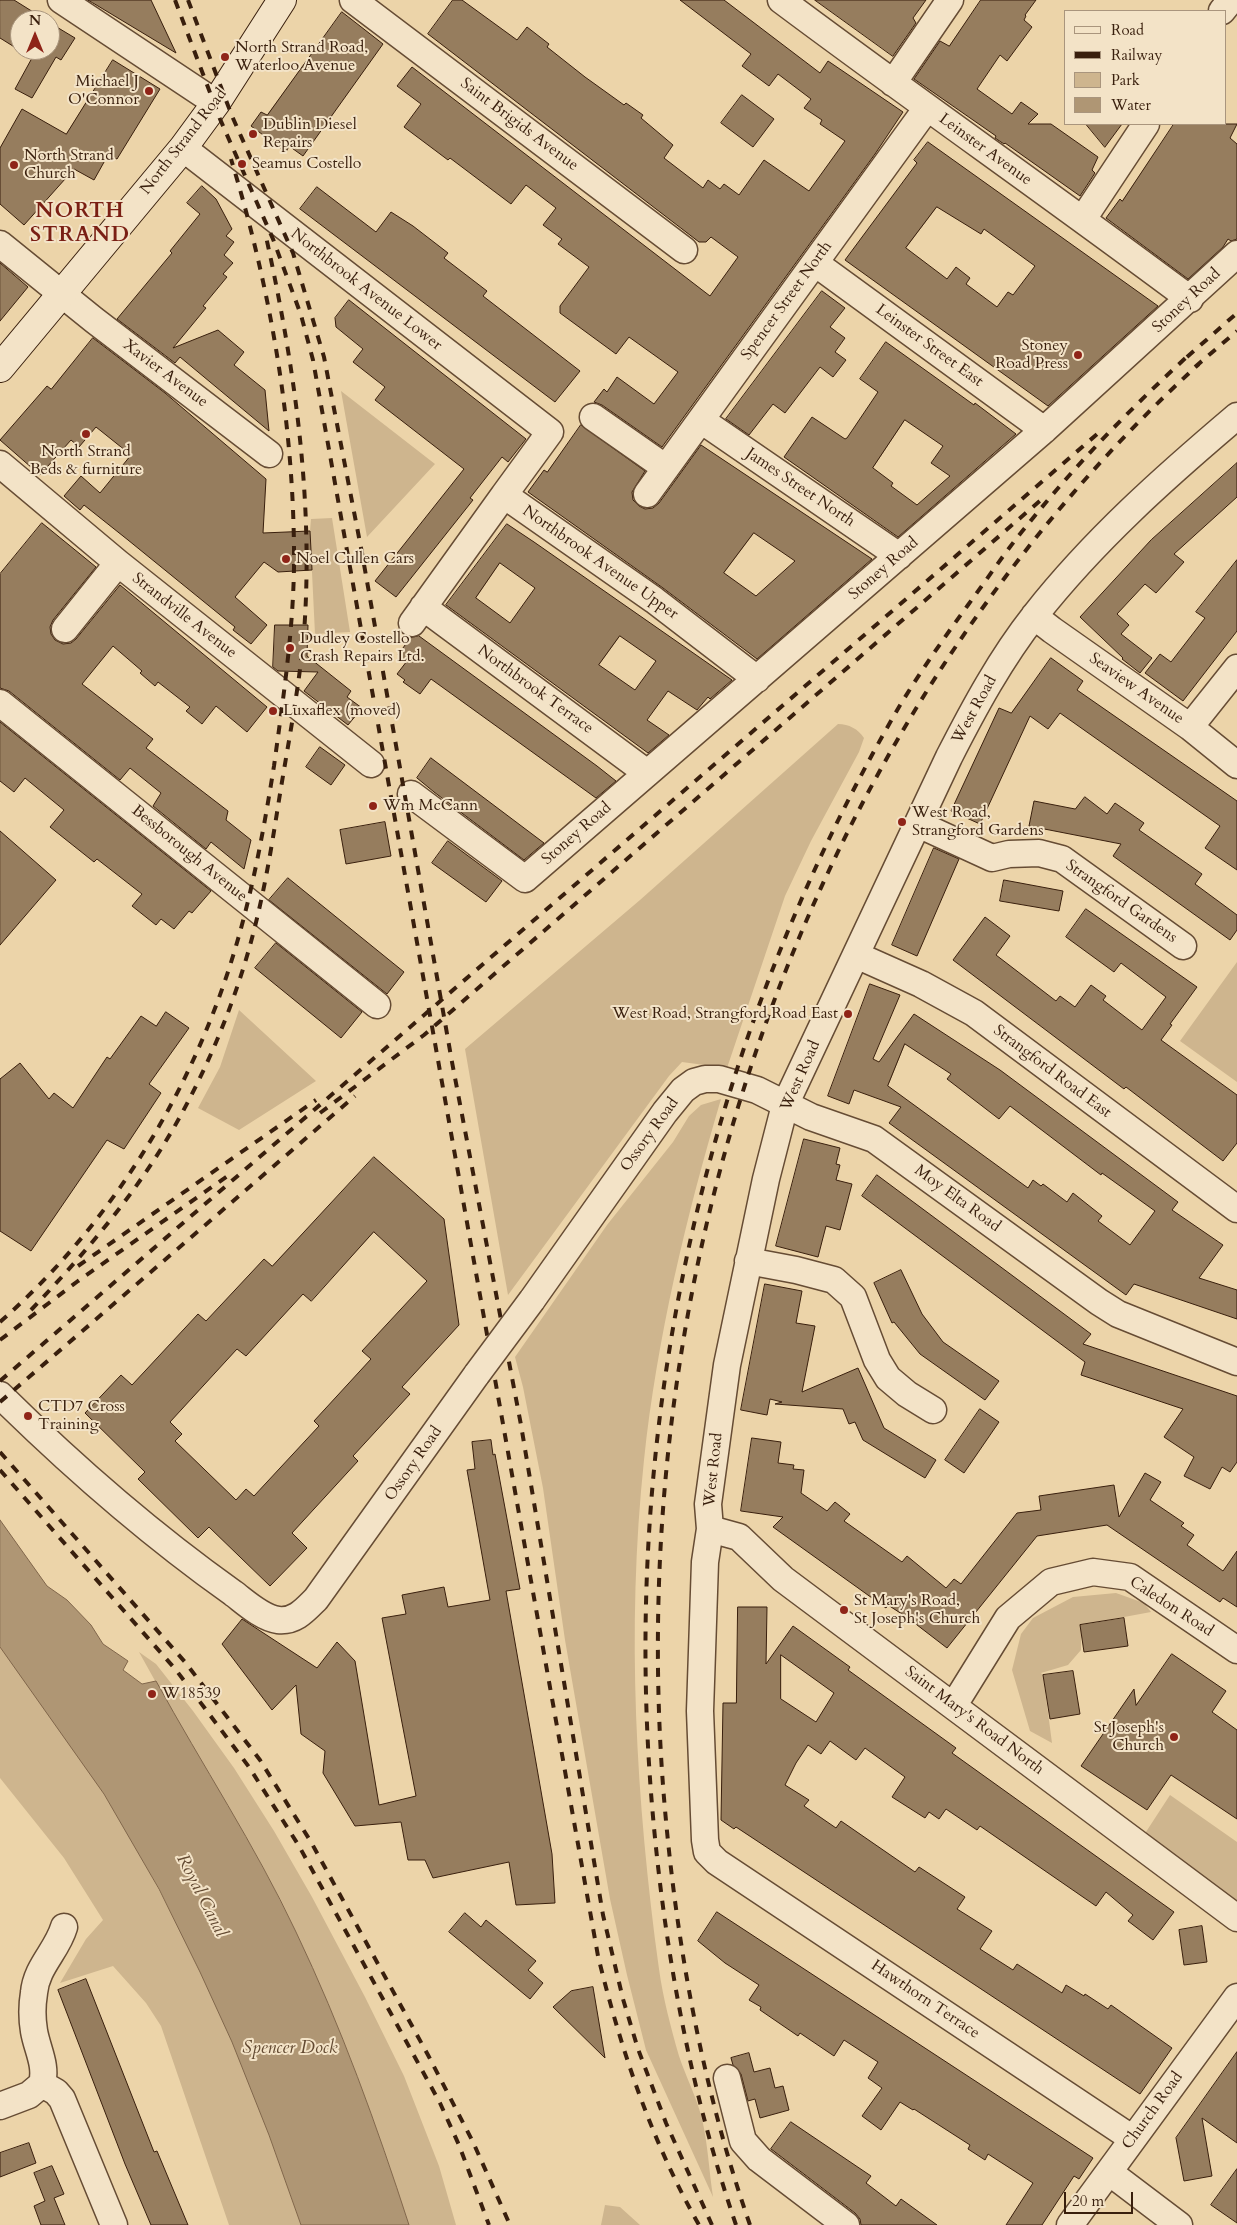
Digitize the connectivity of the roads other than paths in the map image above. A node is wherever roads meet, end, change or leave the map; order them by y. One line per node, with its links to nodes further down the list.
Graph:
1 (60, 0): 9 (street)
2 (282, 0): 9 (main road, North Strand Road)
3 (354, 0): 15 (street, Saint Brigids Avenue)
4 (780, 0): 8 (street, Leinster Avenue)
5 (950, 0): 8 (street)
6 (1231, 0): 7 (street)
7 (1223, 10)
8 (893, 83): 10 (street, Leinster Avenue)
9 (216, 102): 12 (main road, North Strand Road)
10 (927, 108): 13 (street, Leinster Avenue); 17 (street, Spencer Street North)
11 (1145, 125): 13 (street)
12 (183, 148): 18 (main road, North Strand Road); 29 (street, Northbrook Avenue Lower)
13 (1084, 219): 19 (street, Leinster Avenue)
14 (0, 244): 18 (street, Xavier Avenue)
15 (684, 250)
16 (1237, 254): 19 (street, Stoney Road)
17 (814, 263): 23 (street, Spencer Street North); 24 (street, Leinster Street East)
18 (62, 294): 20 (main road, North Strand Road); 25 (street, Xavier Avenue)
19 (1190, 299): 24 (street, Stoney Road)
20 (0, 368)
21 (1237, 416): 32 (street, West Road)
22 (593, 417): 27 (street)
23 (700, 420): 27 (street, Spencer Street North); 30 (street, James Street North)
24 (1044, 430): 30 (street, Stoney Road)
25 (269, 454)
26 (0, 464): 31 (street, Strandville Avenue)
27 (666, 468): 28 (street, Spencer Street North)
28 (647, 494)
29 (504, 495): 35 (street, Northbrook Avenue Upper); 40 (street, Northbrook Terrace)
30 (899, 556): 35 (street, Stoney Road)
31 (118, 563): 33 (street); 38 (street, Strandville Avenue)
32 (1034, 616): 37 (street, Seaview Avenue); 42 (street, West Road)
33 (65, 629)
34 (1237, 668): 37 (street)
35 (757, 679): 40 (street, Stoney Road)
36 (0, 703): 45 (street, Bessborough Avenue)
37 (1190, 727): 39 (street, Seaview Avenue)
38 (371, 764)
39 (1237, 765)
40 (647, 773): 41 (street, Stoney Road)
41 (411, 794)
42 (918, 824): 43 (street, Strangford Gardens); 44 (street, West Road)
43 (1183, 946)
44 (856, 955): 46 (street, West Road); 47 (street, Strangford Road East)
45 (377, 1005)
46 (785, 1105): 48 (street, West Road); 49 (street, Moy Elta Road); 50 (street, Ossory Road, bridge)
47 (1237, 1209)
48 (748, 1261): 51 (street); 52 (street, West Road)
49 (1237, 1362)
50 (0, 1395)
51 (933, 1410)
52 (710, 1529): 54 (street, Saint Mary's Road North); 55 (street, West Road)
53 (1237, 1650): 54 (street, Caledon Road)
54 (954, 1705): 56 (street, Saint Mary's Road North)
55 (717, 1862): 62 (street, Hawthorn Terrace)
56 (1237, 1918)
57 (64, 1927): 60 (street)
58 (1237, 1997): 62 (street, Church Road)
59 (727, 2078): 65 (street)
60 (42, 2084): 61 (street); 64 (street)
61 (0, 2106)
62 (1133, 2139): 63 (street, Church Road)
63 (1109, 2172): 66 (street, Church Road); 67 (street)
64 (114, 2225)
65 (846, 2225)
66 (1070, 2225)
67 (1179, 2225)

